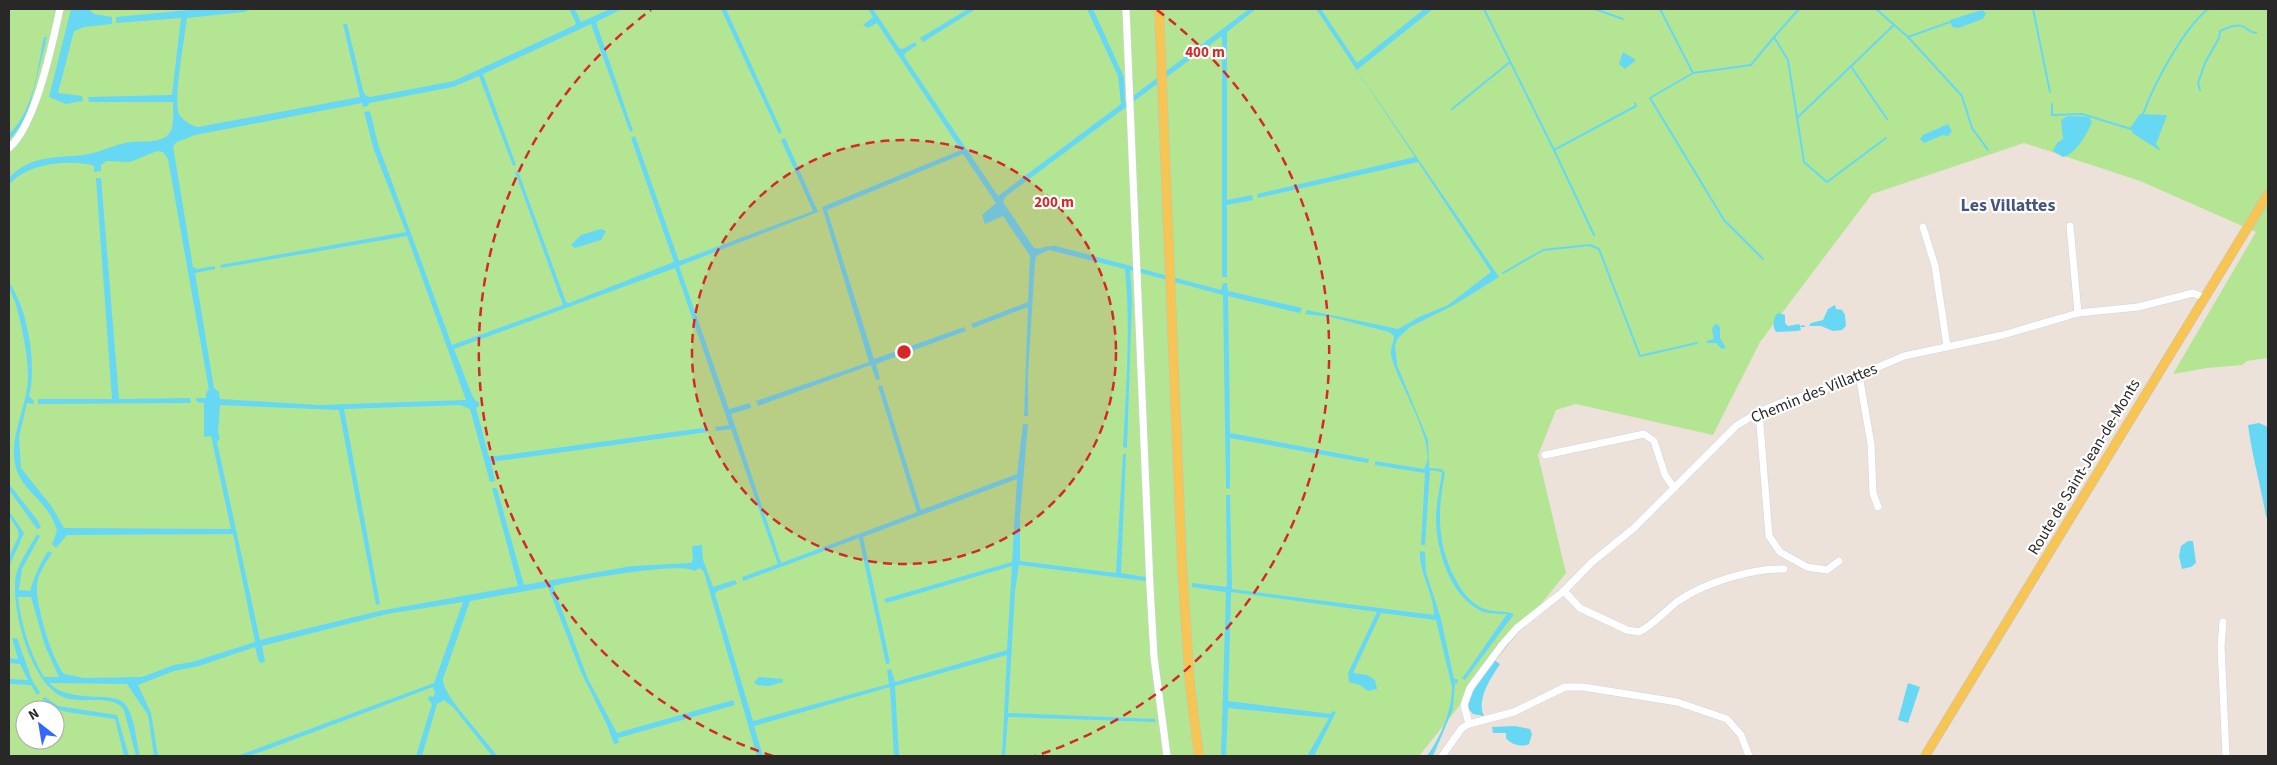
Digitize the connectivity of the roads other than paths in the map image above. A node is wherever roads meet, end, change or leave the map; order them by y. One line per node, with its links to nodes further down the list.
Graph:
1 (60, 9): 4 (street)
2 (1126, 9): 21 (street)
3 (1159, 9): 22 (main road)
4 (9, 148)
5 (2268, 194): 8 (main road, Route de Saint-Jean-de-Monts)
6 (2070, 226): 9 (street)
7 (1923, 227): 10 (street)
8 (2205, 298): 9 (street, Chemin des Villattes); 25 (main road, Route de Saint-Jean-de-Monts)
9 (2078, 313): 10 (street, Chemin des Villattes)
10 (1947, 346): 11 (street, Chemin des Villattes)
11 (1859, 375): 12 (street, Chemin des Villattes); 15 (street)
12 (1759, 412): 14 (street, Chemin des Villattes); 16 (street)
13 (1545, 455): 14 (street)
14 (1674, 488): 18 (street, Chemin des Villattes)
15 (1878, 507)
16 (1839, 560)
17 (1784, 570): 18 (street)
18 (1564, 591): 20 (street, Chemin des Villattes)
19 (2223, 622): 26 (street)
20 (1469, 724): 23 (street); 24 (street)
21 (1167, 756)
22 (1199, 756)
23 (1442, 756)
24 (1749, 756)
25 (1925, 756)
26 (2226, 756)

